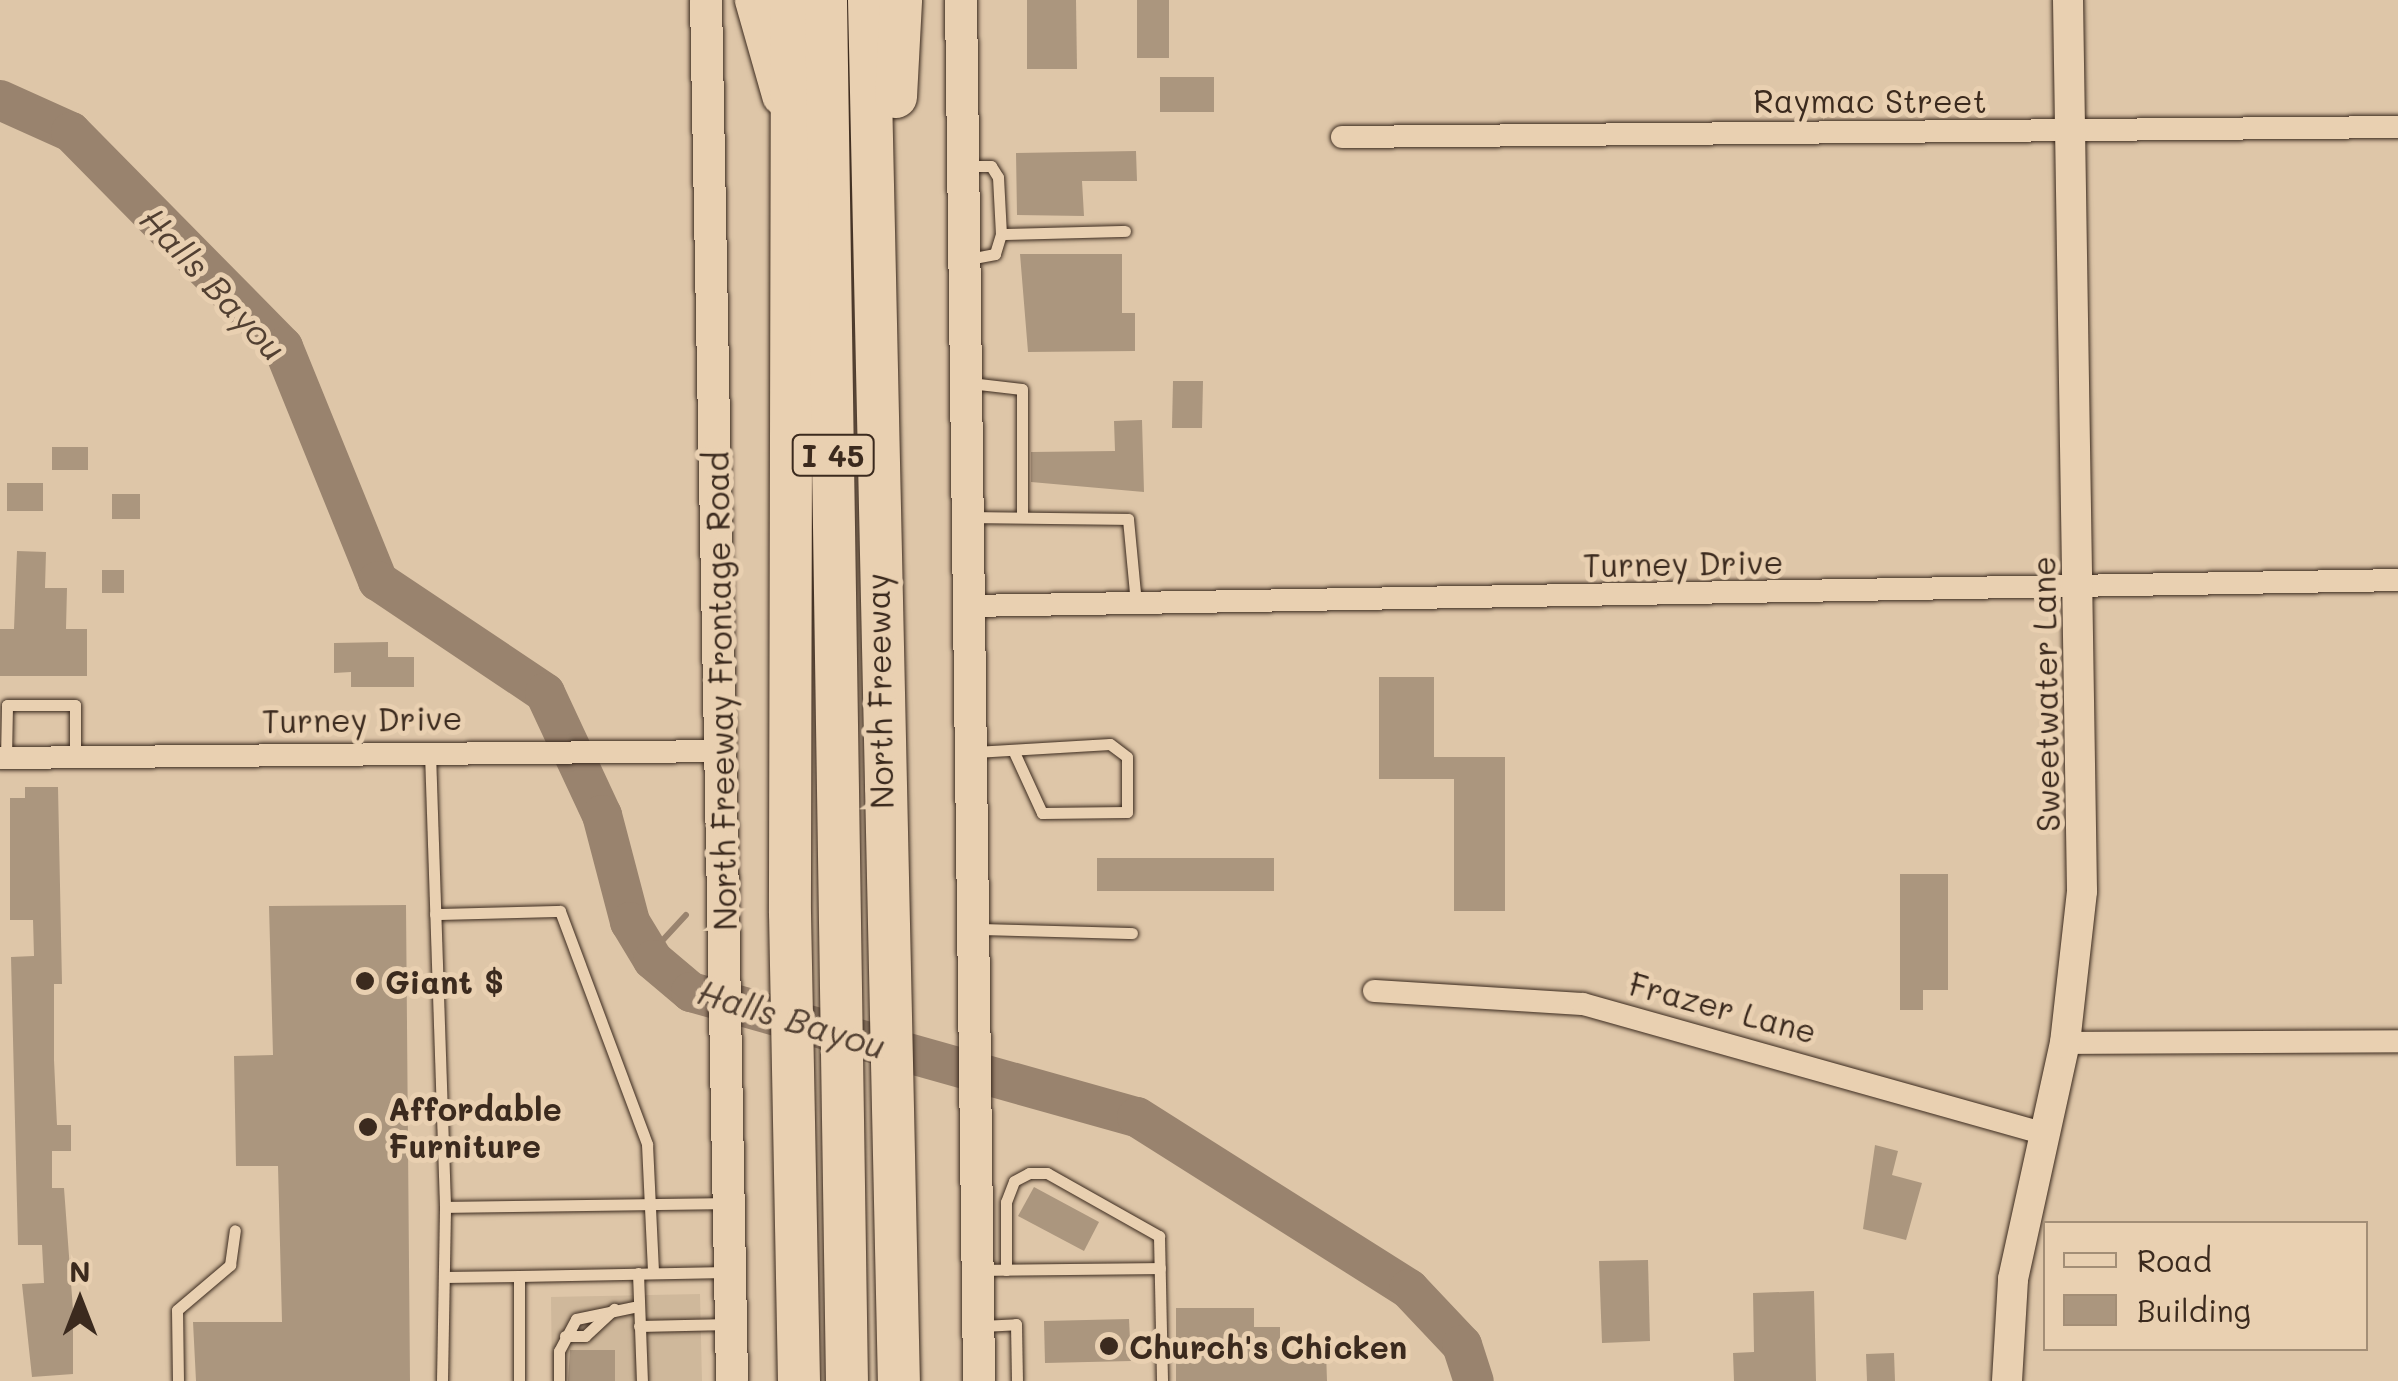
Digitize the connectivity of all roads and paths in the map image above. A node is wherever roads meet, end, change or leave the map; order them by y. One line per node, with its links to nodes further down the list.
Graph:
1 (706, 0): 29 (main road, North Freeway Frontage Road)
2 (756, 0): 10 (highway)
3 (792, 0): 10 (highway, I 45)
4 (826, 0): 58 (highway, North Freeway / I 45)
5 (869, 0): 14 (highway, North Freeway / I 45)
6 (901, 0): 14 (highway)
7 (960, 0): 13 (main road)
8 (2068, 0): 11 (street, Sweetwater Lane)
9 (2398, 127): 11 (street, Raymac Street)
10 (795, 129): 57 (highway, I 45)
11 (2071, 131): 12 (street, Raymac Street); 24 (street, Sweetwater Lane)
12 (1342, 137)
13 (963, 166): 15 (main road); 16 (lane)
14 (872, 184): 59 (highway, North Freeway / I 45)
15 (963, 204): 16 (lane); 19 (main road)
16 (1000, 205): 18 (lane)
17 (1124, 231): 18 (lane)
18 (1001, 234): 19 (lane)
19 (964, 260): 20 (main road)
20 (966, 382): 21 (main road); 22 (lane)
21 (967, 516): 22 (lane); 26 (main road)
22 (1022, 517): 25 (lane)
23 (2398, 580): 24 (street, Turney Drive)
24 (2080, 588): 25 (street, Turney Drive); 38 (street, Sweetwater Lane)
25 (1136, 604): 26 (street, Turney Drive)
26 (969, 606): 30 (main road)
27 (430, 749): 29 (street, Turney Drive); 31 (street, Turney Drive); 33 (lane)
28 (1014, 750): 28 (lane); 30 (lane)
29 (725, 752): 39 (main road, North Freeway Frontage Road)
30 (971, 752): 34 (main road)
31 (75, 756): 32 (street, Turney Drive); 32 (lane)
32 (3, 758)
33 (435, 914): 42 (lane); 43 (lane)
34 (974, 928): 35 (lane); 46 (main road)
35 (1132, 933)
36 (1374, 992): 40 (street, Frazer Lane)
37 (2398, 1042): 38 (street)
38 (2065, 1043): 40 (street, Sweetwater Lane)
39 (723, 1085): 41 (main road, North Freeway Frontage Road); 66 (main road)
40 (2046, 1134): 69 (street, Sweetwater Lane)
41 (728, 1203): 42 (lane); 47 (main road, North Freeway Frontage Road)
42 (653, 1204): 43 (lane); 49 (lane)
43 (445, 1207): 50 (lane)
44 (235, 1230): 60 (lane)
45 (1160, 1268): 46 (lane); 46 (lane); 68 (lane)
46 (992, 1270): 55 (main road)
47 (731, 1272): 49 (lane); 53 (main road, North Freeway Frontage Road)
48 (638, 1273): 49 (lane); 51 (lane); 52 (lane)
49 (653, 1273)
50 (444, 1276): 51 (lane); 61 (lane)
51 (519, 1276): 62 (lane)
52 (638, 1306): 54 (lane); 63 (lane)
53 (732, 1324): 54 (lane); 65 (main road, North Freeway Frontage Road)
54 (639, 1326): 64 (lane)
55 (979, 1326): 56 (main road); 67 (lane)
56 (978, 1376)
57 (799, 1378)
58 (847, 1378)
59 (899, 1378)
60 (178, 1381)
61 (442, 1381)
62 (519, 1381)
63 (559, 1381)
64 (642, 1381)
65 (732, 1381)
66 (754, 1381)
67 (1017, 1381)
68 (1162, 1381)
69 (2007, 1381)

